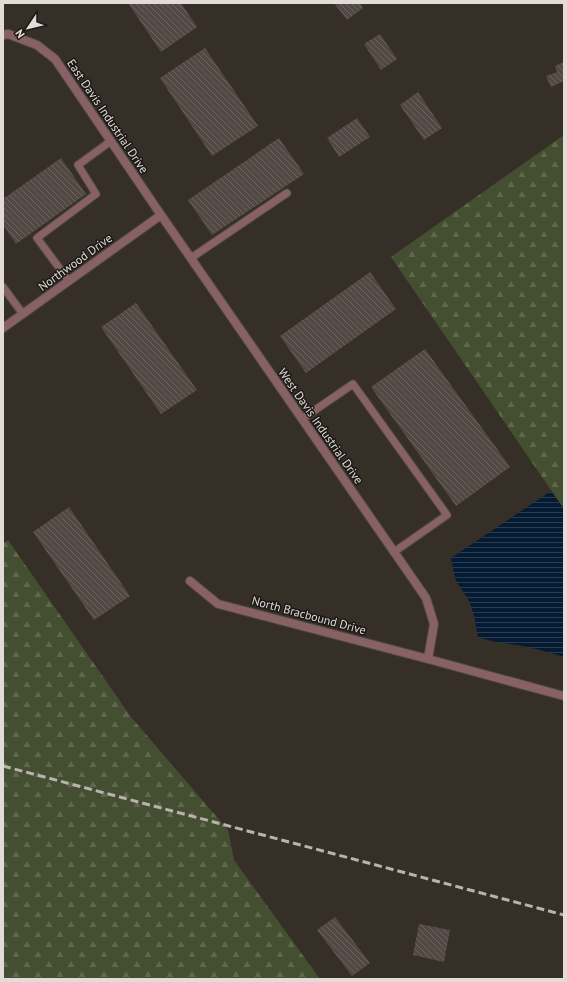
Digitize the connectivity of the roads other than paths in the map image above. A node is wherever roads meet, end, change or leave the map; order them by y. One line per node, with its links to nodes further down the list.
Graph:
1 (3, 35): 2 (street, East Davis Industrial Drive)
2 (111, 141): 4 (street, East Davis Industrial Drive); 6 (lane)
3 (287, 193): 5 (lane)
4 (161, 215): 5 (street, West Davis Industrial Drive); 6 (street, Northwood Drive)
5 (191, 258): 10 (street, West Davis Industrial Drive)
6 (69, 281): 8 (street, Northwood Drive)
7 (3, 287): 8 (lane)
8 (23, 314): 9 (street, Northwood Drive)
9 (3, 328)
10 (302, 419): 11 (street, West Davis Industrial Drive); 11 (lane)
11 (394, 552): 13 (street, West Davis Industrial Drive)
12 (190, 581): 13 (street, North Bracbound Drive)
13 (428, 659): 14 (street, North Bracbound Drive)
14 (564, 696)

